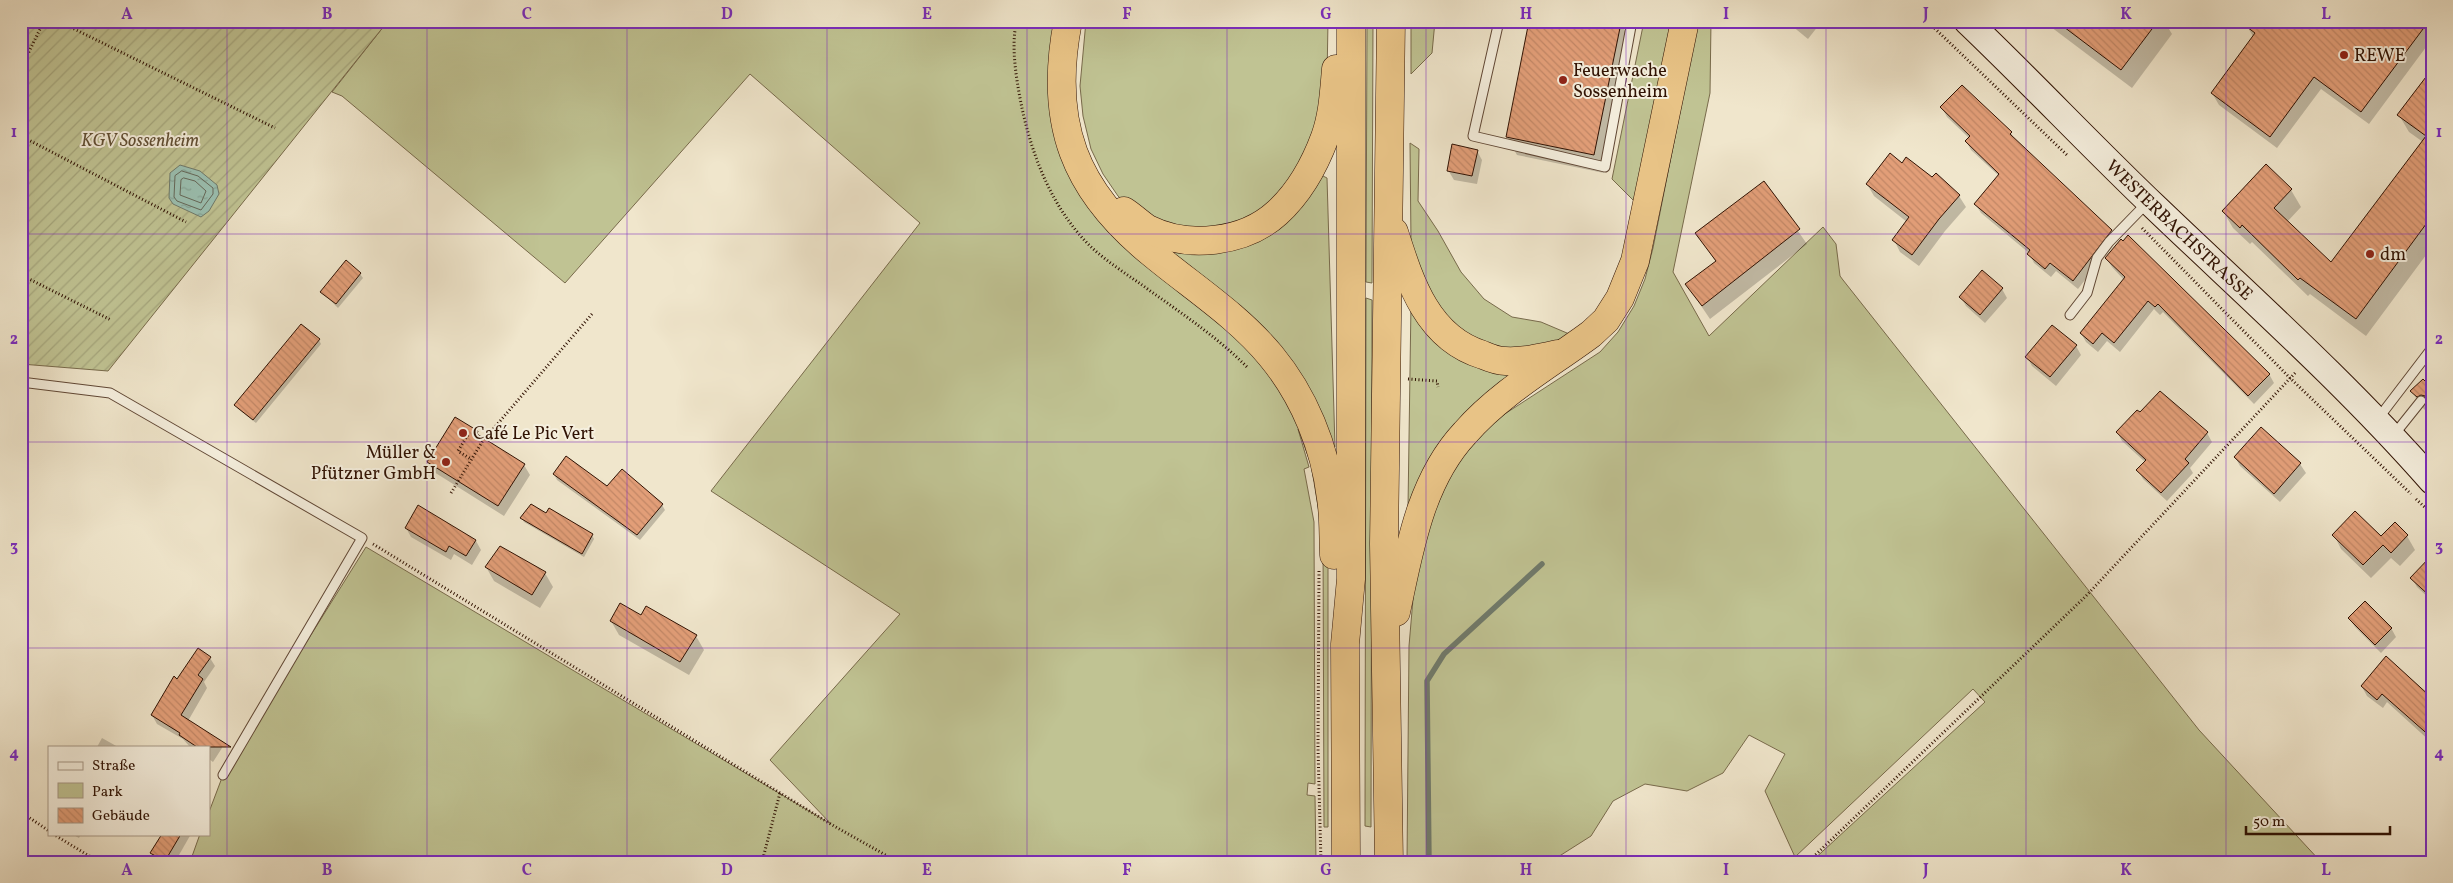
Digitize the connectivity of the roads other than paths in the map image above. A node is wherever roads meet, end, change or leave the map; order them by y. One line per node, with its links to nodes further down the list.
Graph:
1 (1068, 21): 20 (highway)
2 (1080, 21): 3 (highway)
3 (1346, 21)
4 (1351, 21): 20 (highway)
5 (1391, 21): 10 (highway)
6 (1499, 21): 7 (lane)
7 (1632, 21)
8 (1685, 21): 14 (highway)
9 (1967, 21): 11 (main road, WESTERBACHSTRASSE)
10 (1386, 209): 14 (highway); 21 (highway)
11 (2140, 210): 12 (lane); 17 (main road, WESTERBACHSTRASSE)
12 (2070, 315)
13 (2432, 348): 17 (lane)
14 (1564, 352): 21 (highway)
15 (21, 382): 22 (lane)
16 (2422, 401): 17 (lane)
17 (2385, 428): 18 (main road, WESTERBACHSTRASSE); 19 (main road, WESTERBACHSTRASSE)
18 (2432, 469)
19 (2432, 481)
20 (1345, 644): 23 (highway)
21 (1387, 658): 24 (highway)
22 (223, 775)
23 (1346, 862)
24 (1389, 862)

